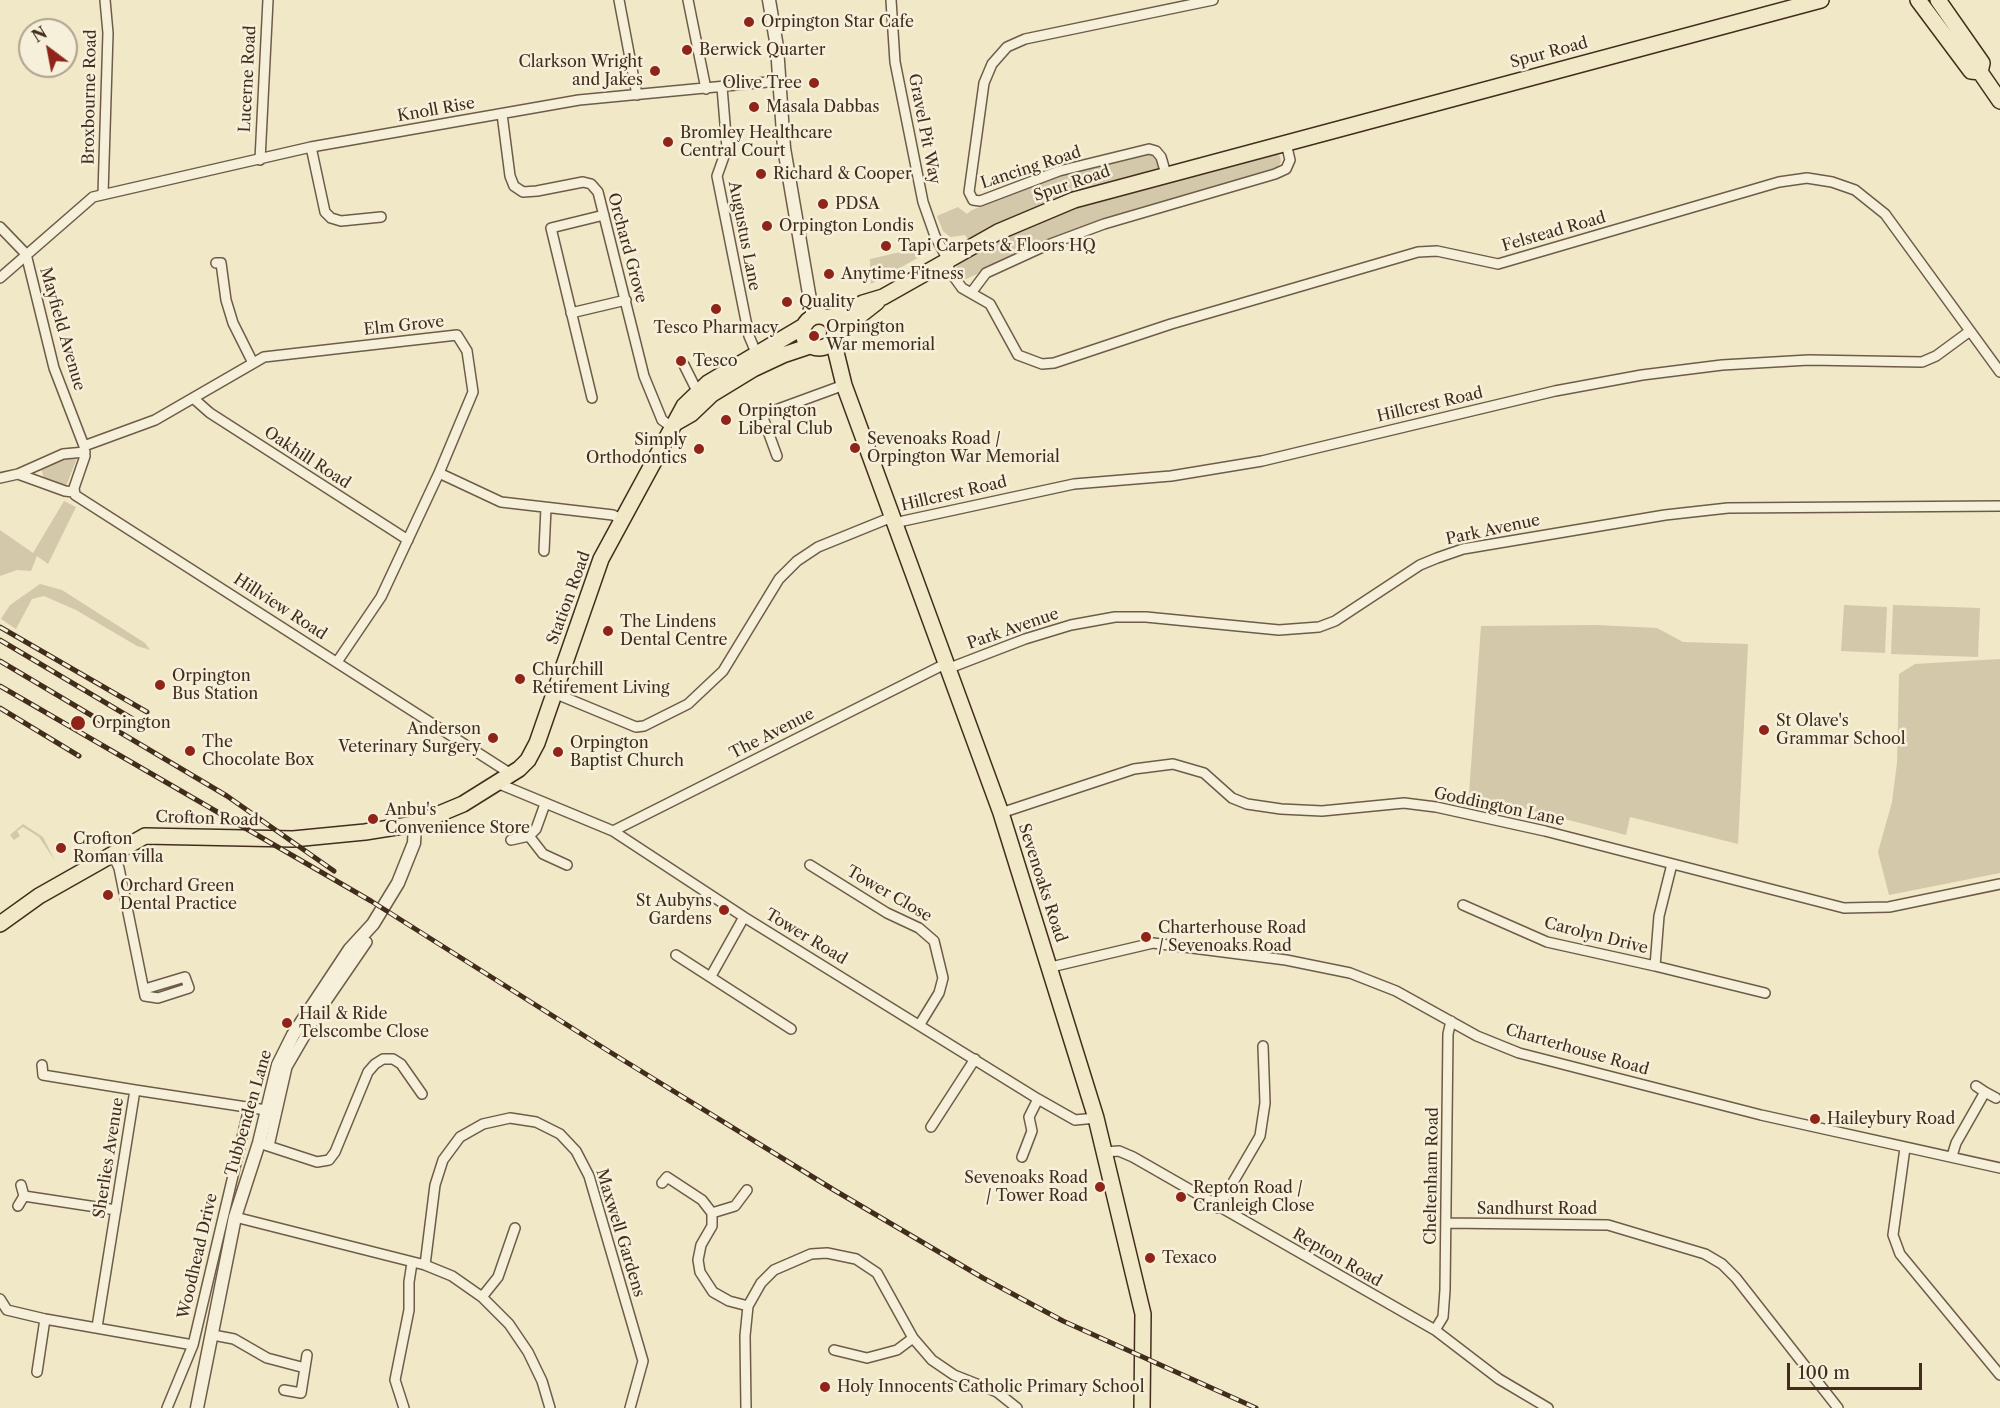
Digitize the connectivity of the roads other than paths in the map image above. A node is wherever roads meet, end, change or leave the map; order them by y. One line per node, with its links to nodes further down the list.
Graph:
1 (105, 0): 22 (street, Broxbourne Road)
2 (268, 0): 20 (street, Lucerne Road)
3 (619, 0): 15 (street)
4 (688, 0): 14 (street)
5 (769, 0): 12 (street)
6 (891, 0): 27 (street, Gravel Pit Way)
7 (1213, 0): 21 (street, Lancing Road)
8 (1821, 0): 18 (main road, Spur Road)
9 (1918, 0): 11 (main road)
10 (1938, 0): 11 (main road)
11 (1980, 72): 16 (main road)
12 (778, 81): 13 (street, Knoll Rise); 34 (street)
13 (722, 87): 14 (street, Knoll Rise); 38 (street, Augustus Lane)
14 (706, 90): 15 (street, Knoll Rise)
15 (637, 95): 17 (street, Knoll Rise)
16 (2000, 102)
17 (502, 114): 19 (street, Knoll Rise); 23 (street, Orchard Grove)
18 (1286, 142): 21 (main road, Spur Road); 30 (street)
19 (311, 147): 20 (street, Knoll Rise); 24 (street)
20 (260, 160): 22 (street, Knoll Rise)
21 (1166, 174): 27 (main road, Spur Road)
22 (103, 194): 26 (street, Knoll Rise)
23 (604, 215): 32 (street, Orchard Grove); 33 (street)
24 (381, 217)
25 (0, 227): 26 (street, Mayfield Avenue)
26 (26, 254): 29 (street, Knoll Rise); 47 (street, Mayfield Avenue)
27 (948, 260): 30 (street, Felstead Road); 31 (main road, Spur Road)
28 (216, 263): 39 (street)
29 (0, 278)
30 (971, 293): 35 (street, Felstead Road)
31 (883, 297): 34 (main road, Spur Road); 36 (main road, Spur Road)
32 (626, 300): 33 (street); 46 (street, Orchard Grove)
33 (571, 313): 45 (street)
34 (814, 320): 36 (main road); 37 (main road); 38 (main road, Station Road)
35 (1970, 331): 41 (street, Felstead Road); 56 (street, Hillcrest Road)
36 (834, 337): 37 (main road); 42 (main road, Sevenoaks Road)
37 (813, 347): 42 (main road, Sevenoaks Road); 43 (main road, Station Road)
38 (758, 355): 43 (main road, Station Road)
39 (253, 363): 44 (street, Elm Grove); 49 (street, Elm Grove)
40 (684, 365): 43 (street)
41 (2000, 372)
42 (844, 385): 48 (street); 56 (main road, Sevenoaks Road)
43 (701, 397): 46 (main road, Station Road)
44 (193, 398): 47 (street, Elm Grove); 57 (street, Oakhill Road)
45 (592, 398)
46 (675, 425): 55 (main road, Station Road)
47 (84, 449): 50 (street, Elm Grove); 52 (street)
48 (777, 456)
49 (439, 473): 54 (street); 57 (street, Elm Grove)
50 (18, 474): 51 (street, Elm Grove); 52 (street, Hillview Road)
51 (0, 477)
52 (74, 492): 59 (street, Hillview Road)
53 (2000, 506): 60 (street, Park Avenue)
54 (546, 508): 55 (street); 58 (street)
55 (621, 519): 61 (main road, Station Road)
56 (893, 520): 60 (main road, Sevenoaks Road); 61 (street, Hillcrest Road)
57 (408, 540): 59 (street, Elm Grove)
58 (543, 551)
59 (337, 662): 62 (street, Hillview Road)
60 (946, 666): 65 (main road, Sevenoaks Road); 67 (street, The Avenue)
61 (554, 693): 62 (main road, Station Road)
62 (511, 774): 63 (main road, Station Road)
63 (497, 783): 64 (street, Tower Road); 66 (main road, Station Road)
64 (545, 804): 67 (street, Tower Road); 68 (street)
65 (1001, 813): 72 (street, Goddington Lane); 82 (main road, Sevenoaks Road)
66 (415, 824): 69 (main road, Station Road); 86 (street, Tubbenden Lane)
67 (613, 831): 77 (street, Tower Road)
68 (529, 836): 70 (street); 73 (street)
69 (293, 839): 71 (main road, Crofton Road)
70 (510, 840)
71 (112, 853): 78 (main road, Crofton Road); 84 (street)
72 (1672, 864): 75 (street, Goddington Lane); 81 (street)
73 (567, 865)
74 (810, 865): 88 (street, Tower Close)
75 (2000, 884)
76 (1463, 905): 81 (street, Carolyn Drive)
77 (744, 916): 83 (street); 88 (street, Tower Road)
78 (0, 924)
79 (367, 942): 86 (street)
80 (676, 956): 83 (street)
81 (1655, 966): 85 (street, Carolyn Drive)
82 (1050, 967): 87 (street, Charterhouse Road); 103 (main road, Sevenoaks Road)
83 (711, 976): 89 (street)
84 (145, 989)
85 (1765, 993)
86 (315, 1009): 102 (street, Tubbenden Lane); 105 (street)
87 (1451, 1021): 106 (street, Charterhouse Road); 120 (street, Cheltenham Road)
88 (920, 1024): 91 (street, Tower Road)
89 (791, 1029)
90 (1263, 1046): 116 (street)
91 (975, 1059): 100 (street, Tower Road); 104 (street)
92 (42, 1065): 93 (street)
93 (43, 1076): 94 (street); 96 (street)
94 (39, 1085)
95 (1976, 1086): 97 (street)
96 (135, 1090): 101 (street, Sherlies Avenue); 117 (street, Sherlies Avenue)
97 (1985, 1092): 99 (street); 108 (street)
98 (422, 1094): 105 (street)
99 (1996, 1098)
100 (1038, 1099): 103 (street, Tower Road); 109 (street)
101 (249, 1108): 102 (street, Sherlies Avenue); 132 (street, Woodhead Drive)
102 (266, 1110): 105 (street, Tubbenden Lane)
103 (1095, 1118): 107 (main road, Sevenoaks Road)
104 (931, 1127)
105 (264, 1144): 119 (street, Tubbenden Lane)
106 (1905, 1148): 108 (street, Charterhouse Road); 137 (street)
107 (1104, 1152): 116 (street, Repton Road); 146 (main road, Sevenoaks Road)
108 (1953, 1156): 110 (street, Charterhouse Road)
109 (1022, 1157)
110 (2000, 1168)
111 (662, 1183): 118 (street)
112 (21, 1185): 114 (street)
113 (747, 1190): 118 (street)
114 (24, 1196): 115 (street); 117 (street)
115 (18, 1206)
116 (1218, 1208): 129 (street, Repton Road)
117 (116, 1210): 128 (street, Sherlies Avenue)
118 (712, 1213): 126 (street)
119 (235, 1217): 122 (street); 130 (street, Tubbenden Lane)
120 (1447, 1224): 129 (street, Cheltenham Road); 148 (street, Sandhurst Road)
121 (515, 1228): 124 (street)
122 (412, 1263): 123 (street); 141 (street)
123 (425, 1265): 124 (street); 143 (street, Maxwell Gardens)
124 (483, 1297): 142 (street)
125 (1, 1302): 127 (street)
126 (748, 1306): 131 (street); 144 (street)
127 (45, 1319): 128 (street); 136 (street)
128 (97, 1328): 132 (street)
129 (1435, 1330): 147 (street, Repton Road)
130 (213, 1335): 135 (street); 140 (street, Tubbenden Lane)
131 (913, 1338): 133 (street); 145 (street)
132 (193, 1345): 139 (street, Woodhead Drive)
133 (834, 1350)
134 (307, 1355): 135 (street)
135 (305, 1368): 138 (street)
136 (37, 1372)
137 (2000, 1375)
138 (284, 1390)
139 (167, 1408)
140 (197, 1408)
141 (404, 1408)
142 (550, 1408)
143 (630, 1408)
144 (746, 1408)
145 (1017, 1408)
146 (1142, 1408)
147 (1548, 1408)
148 (1838, 1408)

